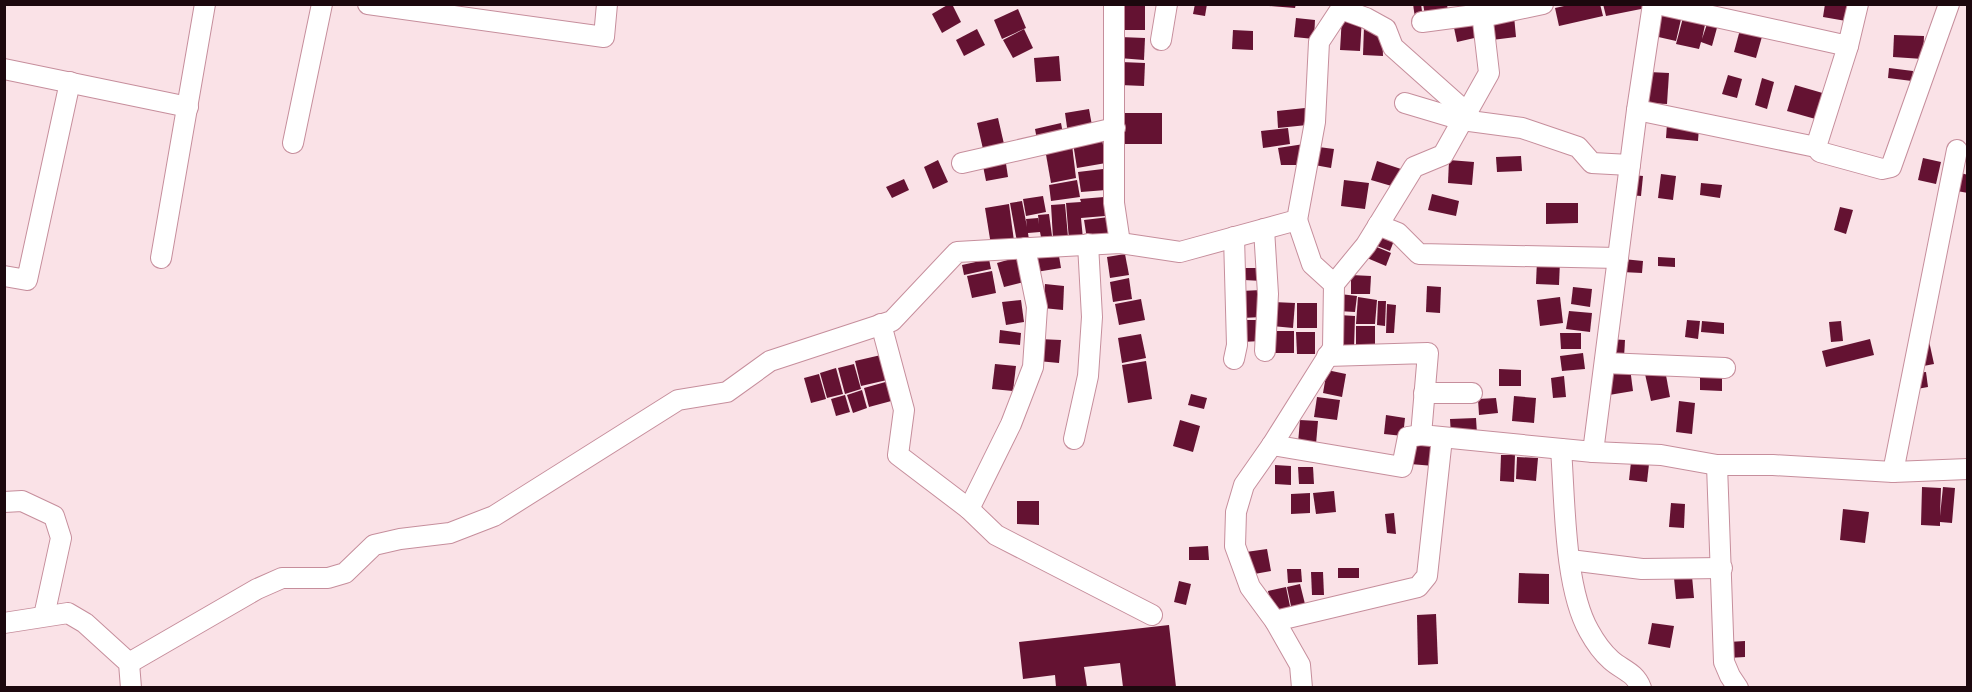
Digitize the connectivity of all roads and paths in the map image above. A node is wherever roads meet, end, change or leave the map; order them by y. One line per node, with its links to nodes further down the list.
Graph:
1 (205, 4): 19 (street)
2 (322, 4): 23 (street)
3 (368, 4): 4 (street)
4 (607, 4)
5 (1114, 4): 22 (street)
6 (1167, 4): 14 (street)
7 (1543, 4): 12 (street)
8 (1655, 4): 15 (street); 20 (street)
9 (1858, 4): 15 (street)
10 (1949, 4): 24 (street)
11 (1343, 7): 21 (street); 28 (street)
12 (1482, 12): 13 (street); 21 (street)
13 (1422, 22)
14 (1161, 40)
15 (1848, 46): 24 (street)
16 (4, 69): 17 (street)
17 (70, 82): 19 (street); 37 (street)
18 (1405, 103): 21 (street)
19 (188, 107): 35 (street)
20 (1637, 110): 24 (street); 27 (street)
21 (1465, 116): 27 (street); 29 (street)
22 (1115, 128): 26 (street); 32 (street)
23 (293, 143)
24 (1816, 147)
25 (1957, 150): 55 (street)
26 (962, 163)
27 (1630, 165): 36 (street)
28 (1297, 220): 30 (street); 38 (street)
29 (1378, 225): 36 (street); 38 (street)
30 (1264, 229): 31 (street); 40 (street)
31 (1234, 237): 32 (street); 42 (street)
32 (1120, 243): 33 (street)
33 (1088, 244): 34 (street); 49 (street)
34 (1025, 248): 39 (street); 57 (street)
35 (162, 258)
36 (1618, 258): 43 (street)
37 (4, 276)
38 (1334, 284): 41 (street)
39 (881, 324): 57 (street); 64 (street)
40 (1265, 351)
41 (1327, 356): 45 (street); 50 (street)
42 (1234, 359)
43 (1605, 363): 44 (street); 52 (street)
44 (1725, 368)
45 (1424, 393): 46 (street); 47 (street)
46 (1472, 393)
47 (1420, 435): 48 (street); 50 (street)
48 (1442, 438): 51 (street); 62 (street)
49 (1074, 439)
50 (1272, 445): 62 (street)
51 (1561, 449): 52 (street); 58 (street)
52 (1593, 452): 53 (street)
53 (1717, 465): 55 (street); 59 (street)
54 (1968, 469): 55 (street)
55 (1893, 472)
56 (4, 502): 61 (street)
57 (969, 509): 60 (street)
58 (1570, 560): 59 (street); 67 (street)
59 (1722, 568): 68 (street)
60 (1152, 615)
61 (44, 616): 63 (street); 64 (street)
62 (1275, 621): 66 (street)
63 (4, 623)
64 (129, 663): 65 (street)
65 (131, 687)
66 (1302, 687)
67 (1641, 687)
68 (1738, 687)

